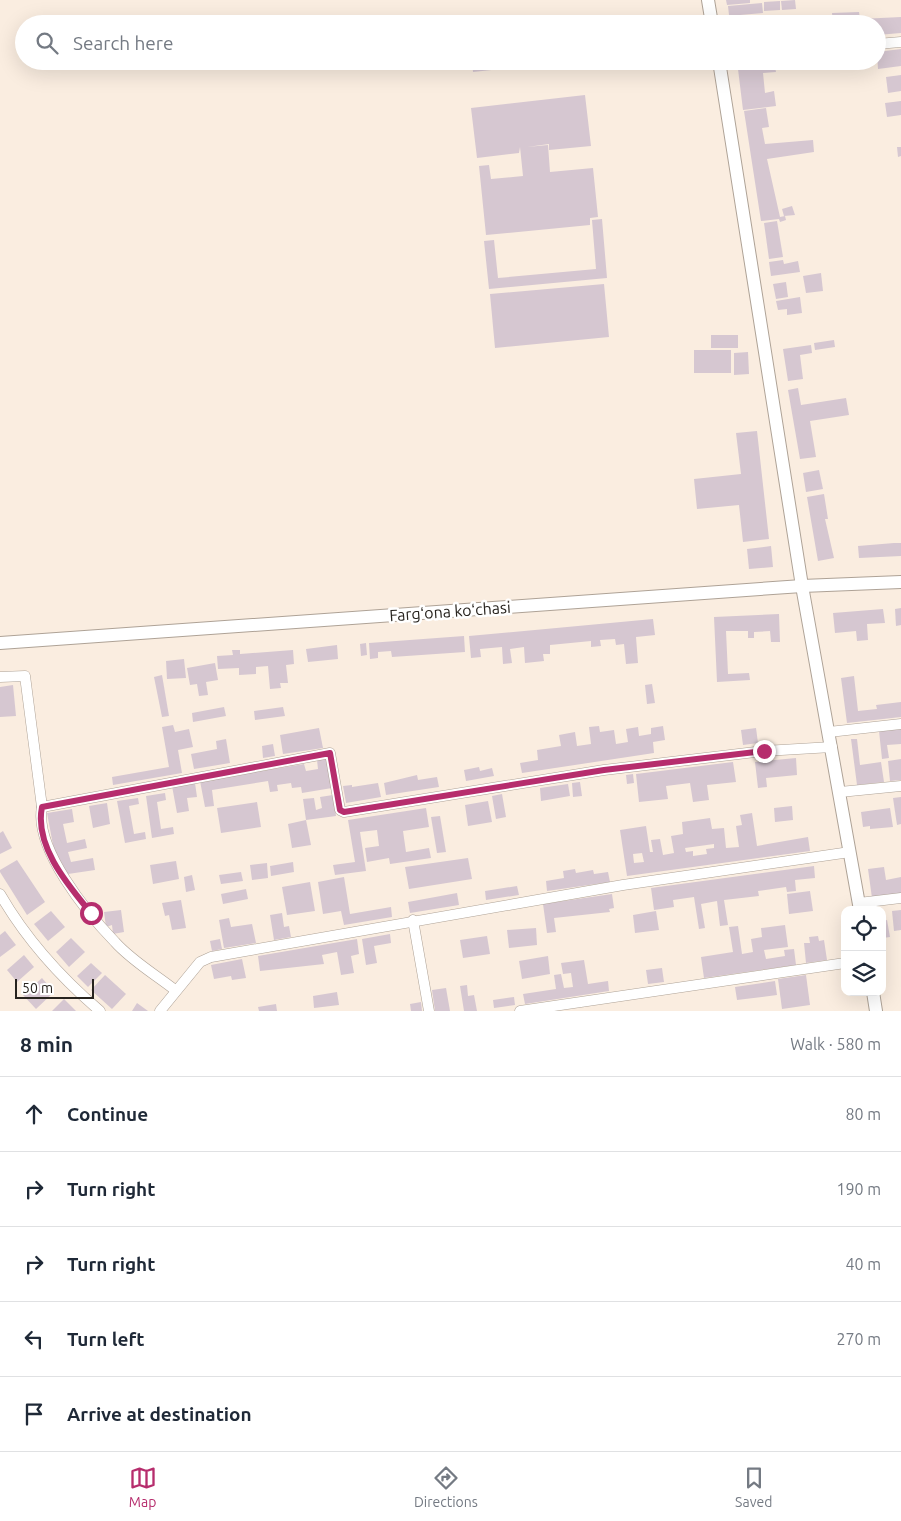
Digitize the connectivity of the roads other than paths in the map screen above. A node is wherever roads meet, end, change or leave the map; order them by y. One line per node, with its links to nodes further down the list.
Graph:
1 (708, 0): 2 (street)
2 (710, 15)
3 (901, 42): 4 (street)
4 (886, 43)
5 (720, 70): 7 (street)
6 (901, 582): 7 (street, Fargʻona koʻchasi)
7 (802, 586): 8 (street, Fargʻona koʻchasi); 11 (street)
8 (0, 643)
9 (0, 677): 15 (street)
10 (901, 724): 11 (street)
11 (829, 732): 12 (street)
12 (832, 747): 14 (street); 15 (street)
13 (901, 786): 14 (street)
14 (840, 792): 16 (street)
15 (42, 807): 23 (street)
16 (850, 852): 19 (street); 21 (street)
17 (0, 894): 25 (street)
18 (901, 898): 20 (street)
19 (860, 906)
20 (865, 906)
21 (414, 920): 23 (street); 27 (street)
22 (841, 964): 28 (street)
23 (175, 990): 26 (street)
24 (874, 996): 29 (street)
25 (100, 1011)
26 (160, 1011)
27 (429, 1011)
28 (520, 1011)
29 (876, 1011)

